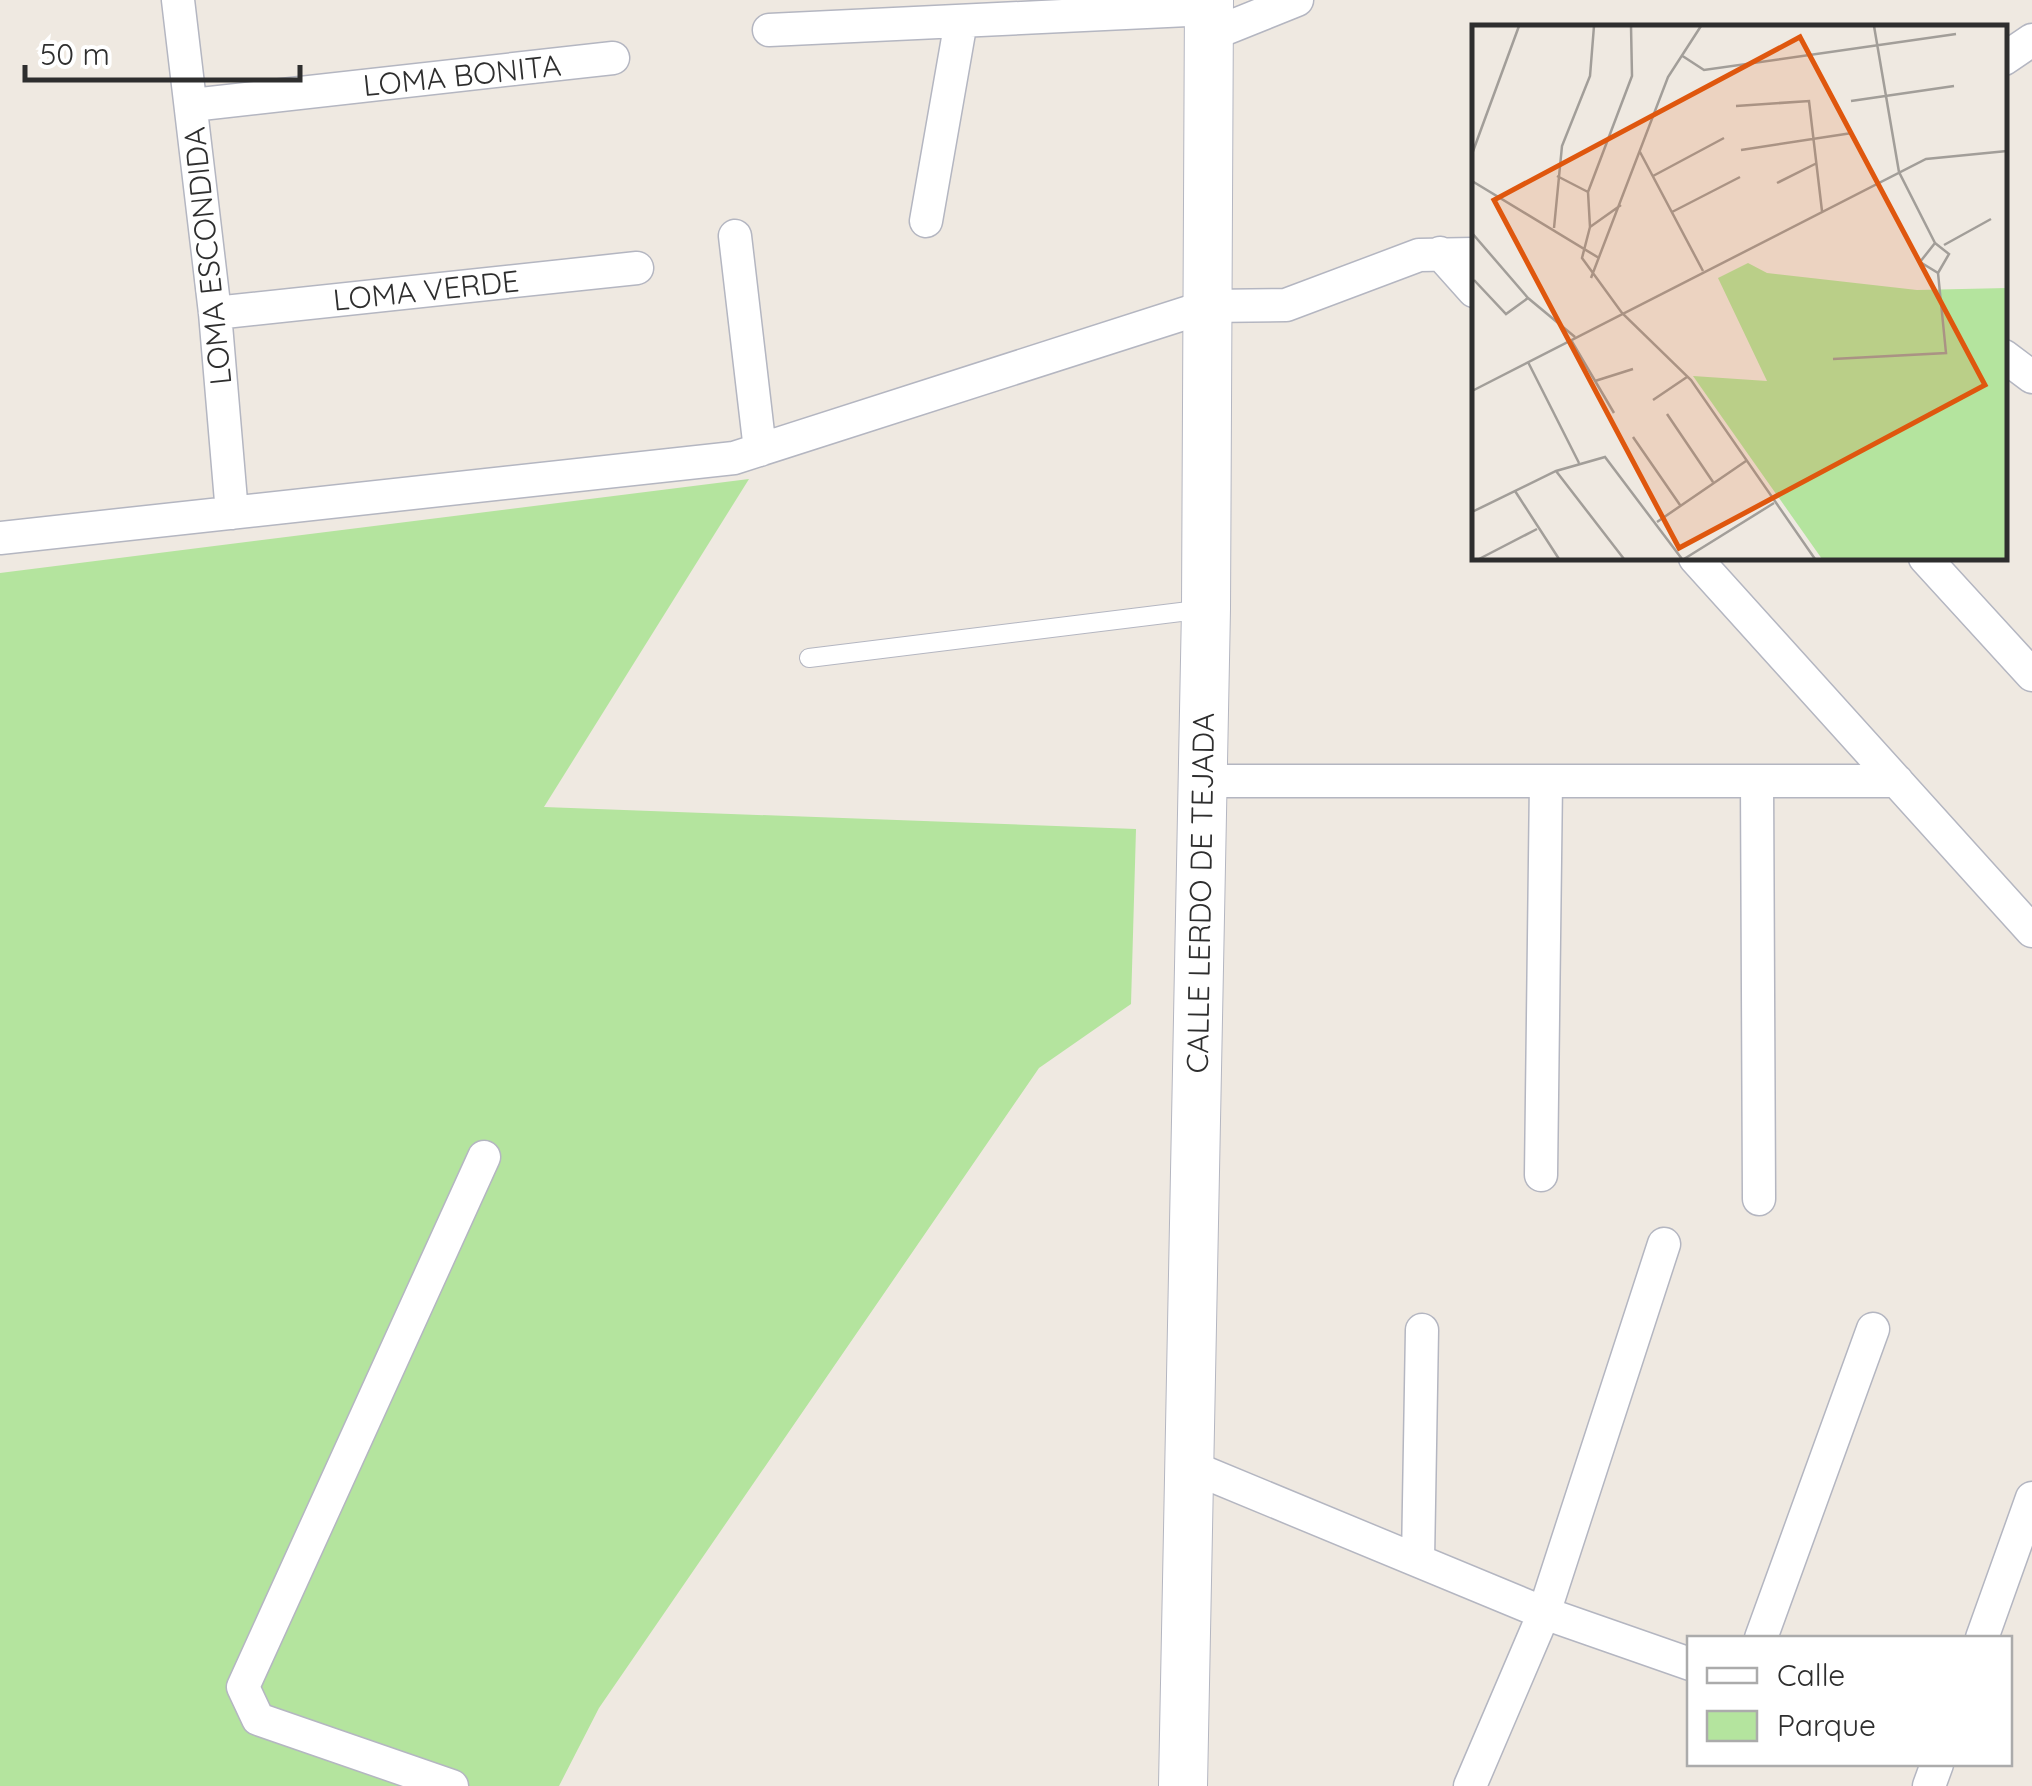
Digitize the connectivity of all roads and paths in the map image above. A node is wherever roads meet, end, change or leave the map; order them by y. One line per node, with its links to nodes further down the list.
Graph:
1 (178, 0): 9 (street, LOMA ESCONDIDA)
2 (1296, 0): 3 (street)
3 (1209, 15): 4 (street); 16 (main road, CALLE LERDO DE TEJADA)
4 (962, 21): 5 (street); 10 (street)
5 (769, 30)
6 (2032, 40): 7 (street)
7 (2007, 57)
8 (613, 58): 9 (street, LOMA BONITA)
9 (192, 105): 17 (street, LOMA ESCONDIDA)
10 (926, 221)
11 (734, 236): 20 (street)
12 (1440, 253): 13 (street); 15 (street); 16 (street)
13 (1472, 254)
14 (637, 268): 17 (street, LOMA VERDE)
15 (1472, 289)
16 (1208, 306): 20 (street); 25 (main road, CALLE LERDO DE TEJADA)
17 (214, 312): 21 (street, LOMA ESCONDIDA)
18 (2007, 358): 19 (street)
19 (2032, 377)
20 (760, 450): 21 (street)
21 (232, 513): 22 (street)
22 (0, 538)
23 (1698, 560): 31 (street)
24 (1927, 560): 27 (street)
25 (1206, 610): 26 (lane); 28 (main road, CALLE LERDO DE TEJADA)
26 (809, 658)
27 (2032, 675)
28 (1202, 781): 29 (street); 39 (main road, CALLE LERDO DE TEJADA)
29 (1546, 781): 30 (street); 34 (street)
30 (1758, 781): 31 (street); 35 (street)
31 (1897, 781): 32 (street)
32 (2032, 931)
33 (484, 1157): 46 (street)
34 (1540, 1175)
35 (1759, 1199)
36 (1664, 1244): 42 (street)
37 (1873, 1329): 43 (street)
38 (1422, 1330): 41 (street)
39 (1189, 1466): 41 (street); 47 (main road, CALLE LERDO DE TEJADA)
40 (2032, 1498): 44 (street)
41 (1418, 1560): 42 (street)
42 (1544, 1613): 45 (street); 48 (street)
43 (1762, 1636)
44 (1983, 1636)
45 (1687, 1663)
46 (452, 1786)
47 (1183, 1786)
48 (1470, 1786)

